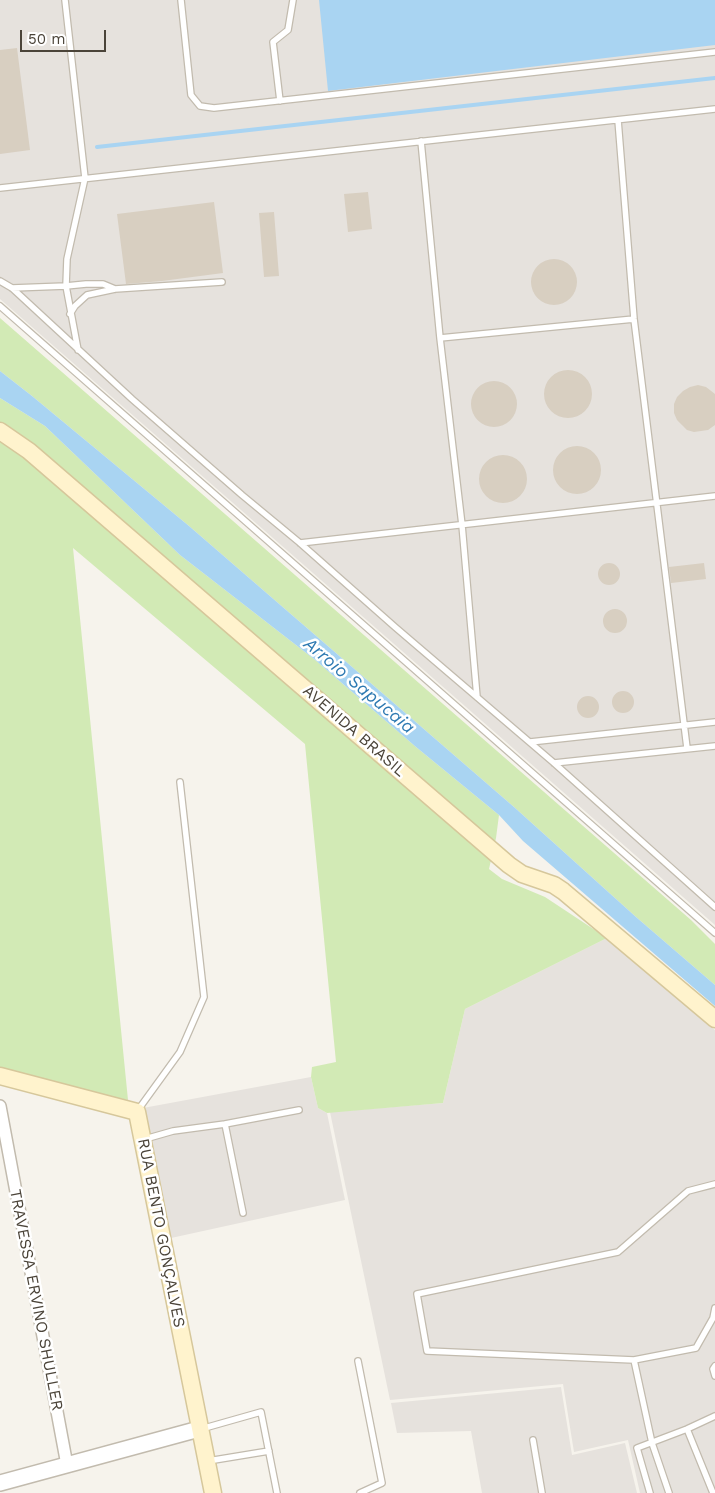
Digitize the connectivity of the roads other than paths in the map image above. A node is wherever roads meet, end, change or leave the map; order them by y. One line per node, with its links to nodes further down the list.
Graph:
1 (65, 0): 9 (lane)
2 (181, 0): 5 (lane)
3 (293, 0): 5 (lane)
4 (715, 52): 5 (lane)
5 (280, 100)
6 (715, 109): 7 (lane)
7 (618, 120): 8 (lane); 18 (lane)
8 (421, 141): 9 (lane); 19 (lane)
9 (85, 178): 10 (lane); 13 (lane)
10 (0, 188)
11 (0, 281): 14 (lane)
12 (222, 282): 15 (lane)
13 (66, 286): 14 (lane); 15 (lane); 17 (lane)
14 (12, 288): 20 (lane)
15 (114, 289): 17 (lane)
16 (0, 306): 35 (lane)
17 (70, 314): 20 (lane)
18 (634, 319): 19 (lane); 23 (lane)
19 (440, 338): 24 (lane)
20 (78, 350): 25 (lane)
21 (0, 431): 36 (main road, AVENIDA BRASIL)
22 (715, 496): 23 (lane)
23 (656, 502): 24 (lane); 28 (lane)
24 (462, 525): 25 (lane); 26 (lane)
25 (300, 543): 26 (lane)
26 (477, 697): 29 (lane)
27 (715, 722): 28 (lane)
28 (684, 725): 29 (lane); 31 (lane)
29 (530, 742): 32 (lane)
30 (715, 746): 31 (lane)
31 (687, 748): 32 (lane)
32 (554, 764): 34 (lane)
33 (180, 782): 40 (lane)
34 (715, 907)
35 (715, 933)
36 (715, 1019)
37 (0, 1076): 40 (main road)
38 (0, 1106): 57 (street, TRAVESSA ERVINO SHULLER)
39 (299, 1110): 41 (lane)
40 (137, 1112): 42 (main road, RUA BENTO GONÇALVES)
41 (225, 1124): 42 (lane); 44 (lane)
42 (143, 1140): 52 (main road, RUA BENTO GONÇALVES)
43 (715, 1184): 46 (lane)
44 (243, 1213)
45 (715, 1308): 46 (lane)
46 (634, 1360): 54 (lane)
47 (358, 1361): 61 (lane)
48 (715, 1366): 49 (lane)
49 (715, 1376)
50 (715, 1416): 51 (lane)
51 (687, 1429): 54 (lane); 65 (lane)
52 (200, 1430): 55 (lane); 56 (main road, RUA BENTO GONÇALVES); 57 (street)
53 (533, 1440): 62 (lane)
54 (652, 1443): 63 (lane); 64 (lane)
55 (268, 1451): 56 (lane); 60 (lane)
56 (206, 1461): 59 (main road, RUA BENTO GONÇALVES)
57 (67, 1465): 58 (street)
58 (0, 1483)
59 (213, 1493)
60 (277, 1493)
61 (360, 1493)
62 (542, 1493)
63 (650, 1493)
64 (669, 1493)
65 (713, 1493)

